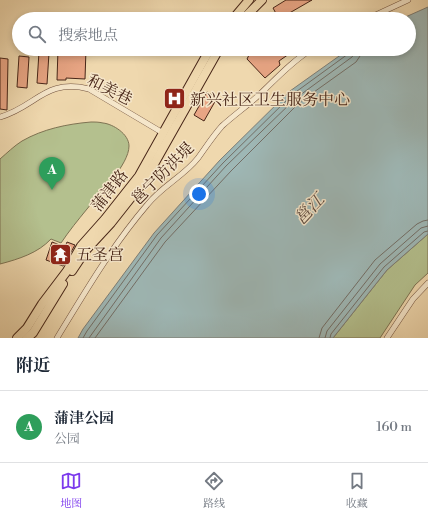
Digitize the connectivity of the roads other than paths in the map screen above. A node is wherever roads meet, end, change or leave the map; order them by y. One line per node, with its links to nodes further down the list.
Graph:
1 (249, 0): 4 (main road)
2 (262, 0): 5 (main road)
3 (408, 0): 6 (street)
4 (239, 12)
5 (251, 12)
6 (382, 12)
7 (206, 56): 11 (main road, 蒲津路)
8 (215, 56): 14 (main road, 蒲津路)
9 (301, 56): 15 (street, 邕宁防洪堤)
10 (0, 117): 11 (street, 和美巷)
11 (163, 134): 13 (main road, 蒲津路)
12 (428, 283): 16 (street)
13 (17, 338)
14 (27, 338)
15 (57, 338)
16 (386, 338)

